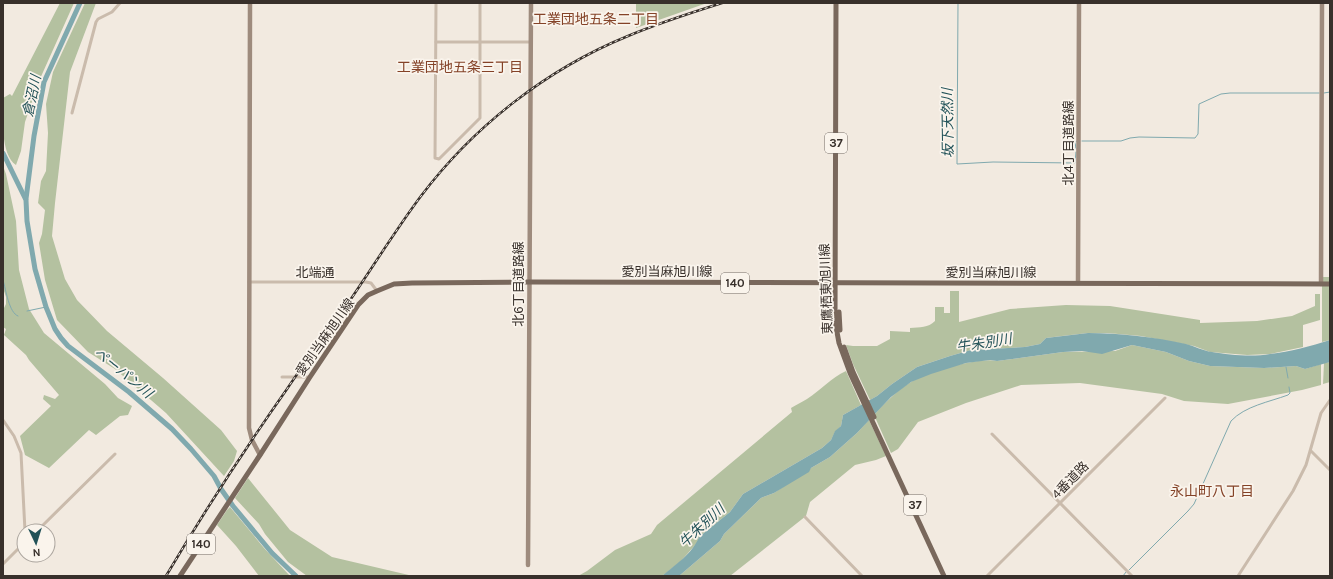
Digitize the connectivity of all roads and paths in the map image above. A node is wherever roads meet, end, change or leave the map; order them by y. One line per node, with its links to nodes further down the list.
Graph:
1 (120, 3): 13 (street)
2 (250, 3): 14 (street)
3 (436, 3): 10 (street)
4 (480, 3): 11 (street)
5 (531, 3): 12 (street, 北6丁目道路線)
6 (836, 3): 16 (main road, 東鷹栖東旭川線 / 37)
7 (840, 3): 16 (main road, 東鷹栖東旭川線 / 37)
8 (1079, 3): 17 (street, 北4丁目道路線)
9 (1322, 3): 18 (street)
10 (436, 42): 11 (street); 11 (street)
11 (480, 42): 12 (street)
12 (530, 42): 15 (street, 北6丁目道路線)
13 (72, 113)
14 (249, 282): 20 (street, 北端通); 30 (street)
15 (529, 282): 16 (main road, 愛別当麻旭川線 / 140); 20 (main road, 愛別当麻旭川線 / 140); 38 (street, 北6丁目道路線)
16 (837, 283): 17 (main road, 愛別当麻旭川線 / 140); 27 (main road, 東鷹栖東旭川線 / 37)
17 (1078, 283): 18 (main road, 愛別当麻旭川線 / 140)
18 (1321, 284): 19 (main road, 愛別当麻旭川線 / 140)
19 (1330, 284)
20 (377, 291): 22 (main road, 愛別当麻旭川線 / 140)
21 (282, 377): 22 (street)
22 (310, 377): 30 (main road, 愛別当麻旭川線 / 140)
23 (1165, 398): 32 (street, 4番道路)
24 (1330, 400): 28 (street)
25 (3, 420): 34 (street)
26 (992, 434): 32 (street)
27 (881, 435): 41 (main road, 東鷹栖東旭川線 / 37); 42 (main road, 東鷹栖東旭川線 / 37)
28 (1311, 451): 31 (street); 45 (street)
29 (115, 454): 35 (street)
30 (260, 455): 39 (main road, 愛別当麻旭川線 / 140)
31 (1330, 470)
32 (1060, 504): 43 (street, 4番道路); 44 (street)
33 (805, 517): 40 (street)
34 (24, 523)
35 (45, 523)
36 (16, 550): 37 (street)
37 (3, 564)
38 (528, 565)
39 (180, 576)
40 (862, 576)
41 (944, 576)
42 (947, 576)
43 (987, 576)
44 (1132, 576)
45 (1238, 576)

